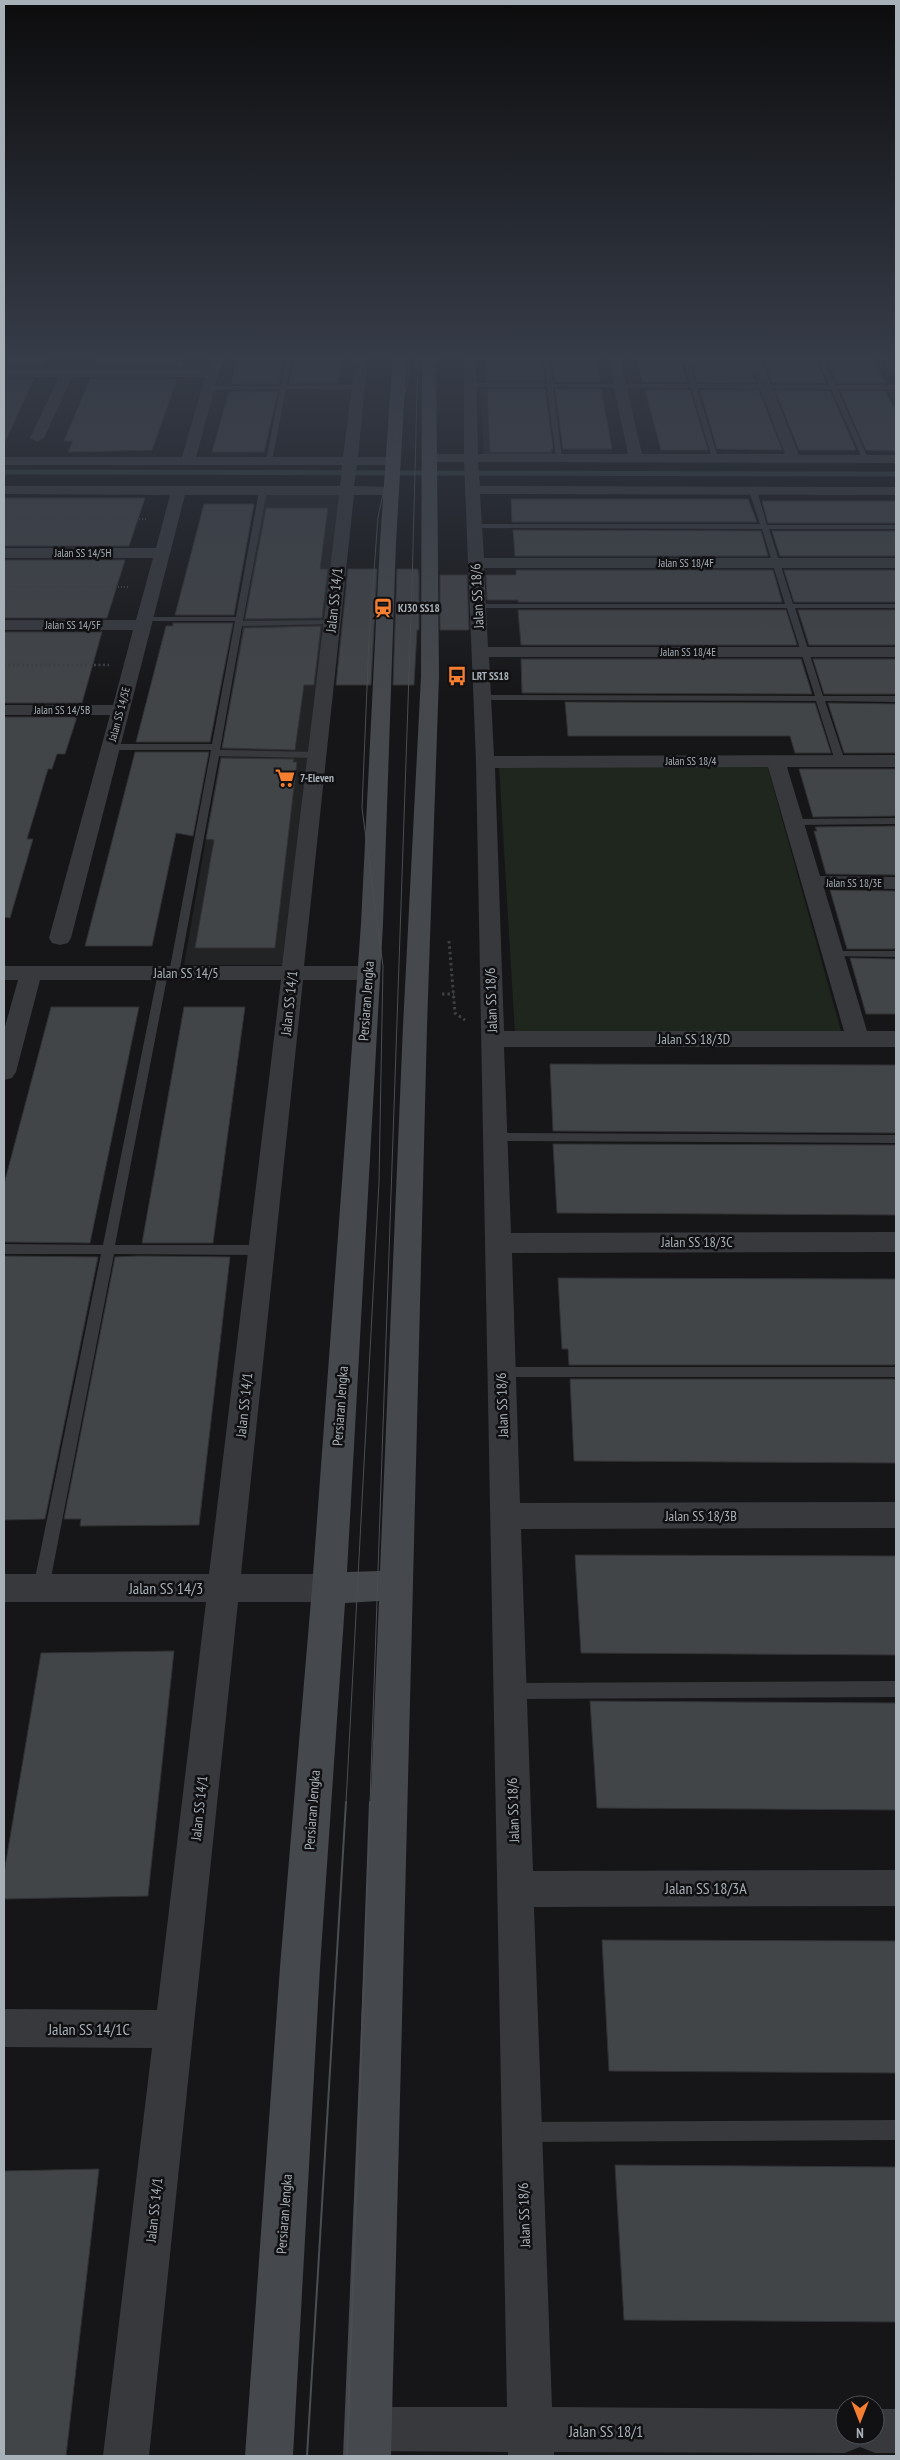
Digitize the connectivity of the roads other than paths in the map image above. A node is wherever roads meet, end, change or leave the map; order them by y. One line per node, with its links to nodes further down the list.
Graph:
1 (429, 468): 73 (main road)
2 (310, 469): 9 (street)
3 (349, 469): 9 (street, Jalan SS 14/1)
4 (393, 469): 10 (main road, Persiaran Jengka)
5 (435, 469): 8 (street)
6 (472, 469): 8 (street, Jalan SS 18/6)
7 (500, 469): 8 (street)
8 (472, 474): 14 (street); 16 (street, Jalan SS 18/6)
9 (348, 475): 10 (street); 10 (street); 13 (street); 29 (street, Jalan SS 14/1)
10 (393, 475): 57 (main road, Persiaran Jengka)
11 (4, 490): 12 (street)
12 (179, 490): 13 (street); 20 (street, Jalan SS 14/5E)
13 (262, 491): 27 (lane)
14 (753, 491): 15 (street); 17 (lane)
15 (896, 491)
16 (474, 526): 17 (lane); 21 (street, Jalan SS 18/6)
17 (765, 526): 18 (lane); 22 (lane)
18 (896, 527)
19 (4, 553): 20 (street, Jalan SS 14/5H)
20 (162, 553): 28 (street, Jalan SS 14/5E)
21 (476, 563): 22 (street, Jalan SS 18/4F); 24 (street, Jalan SS 18/6)
22 (776, 563): 23 (street, Jalan SS 18/4F); 25 (lane)
23 (896, 563)
24 (478, 606): 25 (lane); 31 (street, Jalan SS 18/6)
25 (790, 606): 26 (lane); 32 (lane)
26 (896, 606)
27 (239, 621): 28 (lane); 29 (lane); 40 (lane)
28 (144, 622): 30 (street, Jalan SS 14/5F); 38 (street, Jalan SS 14/5E)
29 (332, 622): 41 (street, Jalan SS 14/1)
30 (4, 625)
31 (480, 652): 32 (street, Jalan SS 18/4E); 34 (street, Jalan SS 18/6)
32 (805, 652): 33 (street, Jalan SS 18/4E); 35 (lane)
33 (896, 652)
34 (482, 698): 35 (lane); 45 (street, Jalan SS 18/6)
35 (820, 699): 36 (lane); 43 (lane)
36 (896, 699)
37 (4, 710): 38 (street, Jalan SS 14/5B)
38 (120, 710): 39 (street, Jalan SS 14/5E)
39 (110, 747): 40 (lane); 50 (street, Jalan SS 14/5E)
40 (215, 750): 41 (lane); 55 (lane)
41 (317, 755): 56 (street, Jalan SS 14/1)
42 (776, 761): 43 (street, Jalan SS 18/4); 45 (street, Jalan SS 18/4); 47 (street)
43 (840, 761): 44 (street, Jalan SS 18/4)
44 (896, 761)
45 (485, 762): 59 (street, Jalan SS 18/6)
46 (896, 821): 47 (lane)
47 (794, 822): 48 (street)
48 (812, 882): 49 (street, Jalan SS 18/3E); 51 (street)
49 (896, 883)
50 (60, 938)
51 (833, 954): 52 (lane); 60 (street)
52 (896, 954)
53 (4, 973): 54 (street, Jalan SS 14/5)
54 (31, 973): 55 (street, Jalan SS 14/5); 61 (street)
55 (169, 973): 56 (street, Jalan SS 14/5); 67 (lane)
56 (293, 973): 57 (street, Jalan SS 14/5); 68 (street, Jalan SS 14/1)
57 (367, 973): 77 (main road, Persiaran Jengka)
58 (896, 1038): 60 (street, Jalan SS 18/3D)
59 (492, 1039): 60 (street, Jalan SS 18/3D); 62 (street, Jalan SS 18/6)
60 (858, 1039)
61 (4, 1072)
62 (495, 1136): 63 (lane); 64 (street, Jalan SS 18/6)
63 (896, 1139)
64 (498, 1242): 65 (street, Jalan SS 18/3C); 69 (street, Jalan SS 18/6)
65 (896, 1242)
66 (4, 1249): 67 (lane)
67 (108, 1250): 68 (lane); 75 (lane)
68 (261, 1250): 76 (street, Jalan SS 14/1)
69 (501, 1372): 70 (lane); 72 (street, Jalan SS 18/6)
70 (896, 1372)
71 (896, 1515): 72 (street, Jalan SS 18/3B)
72 (505, 1516): 79 (street, Jalan SS 18/6)
73 (396, 1586): 77 (main road); 87 (main road)
74 (4, 1588): 75 (street, Jalan SS 14/3)
75 (41, 1588): 76 (street, Jalan SS 14/3)
76 (224, 1588): 77 (street, Jalan SS 14/3); 83 (street, Jalan SS 14/1)
77 (329, 1588): 90 (main road, Persiaran Jengka)
78 (896, 1689): 79 (lane)
79 (510, 1691): 81 (street, Jalan SS 18/6)
80 (896, 1888): 81 (street, Jalan SS 18/3A)
81 (516, 1889): 85 (street, Jalan SS 18/6)
82 (4, 2028): 83 (street, Jalan SS 14/1C)
83 (174, 2030): 89 (street, Jalan SS 14/1)
84 (896, 2130): 85 (lane)
85 (522, 2132): 88 (street, Jalan SS 18/6)
86 (835, 2431): 88 (street, Jalan SS 18/1)
87 (368, 2443): 88 (street, Jalan SS 18/1)
88 (530, 2444)
89 (126, 2456)
90 (269, 2456)

